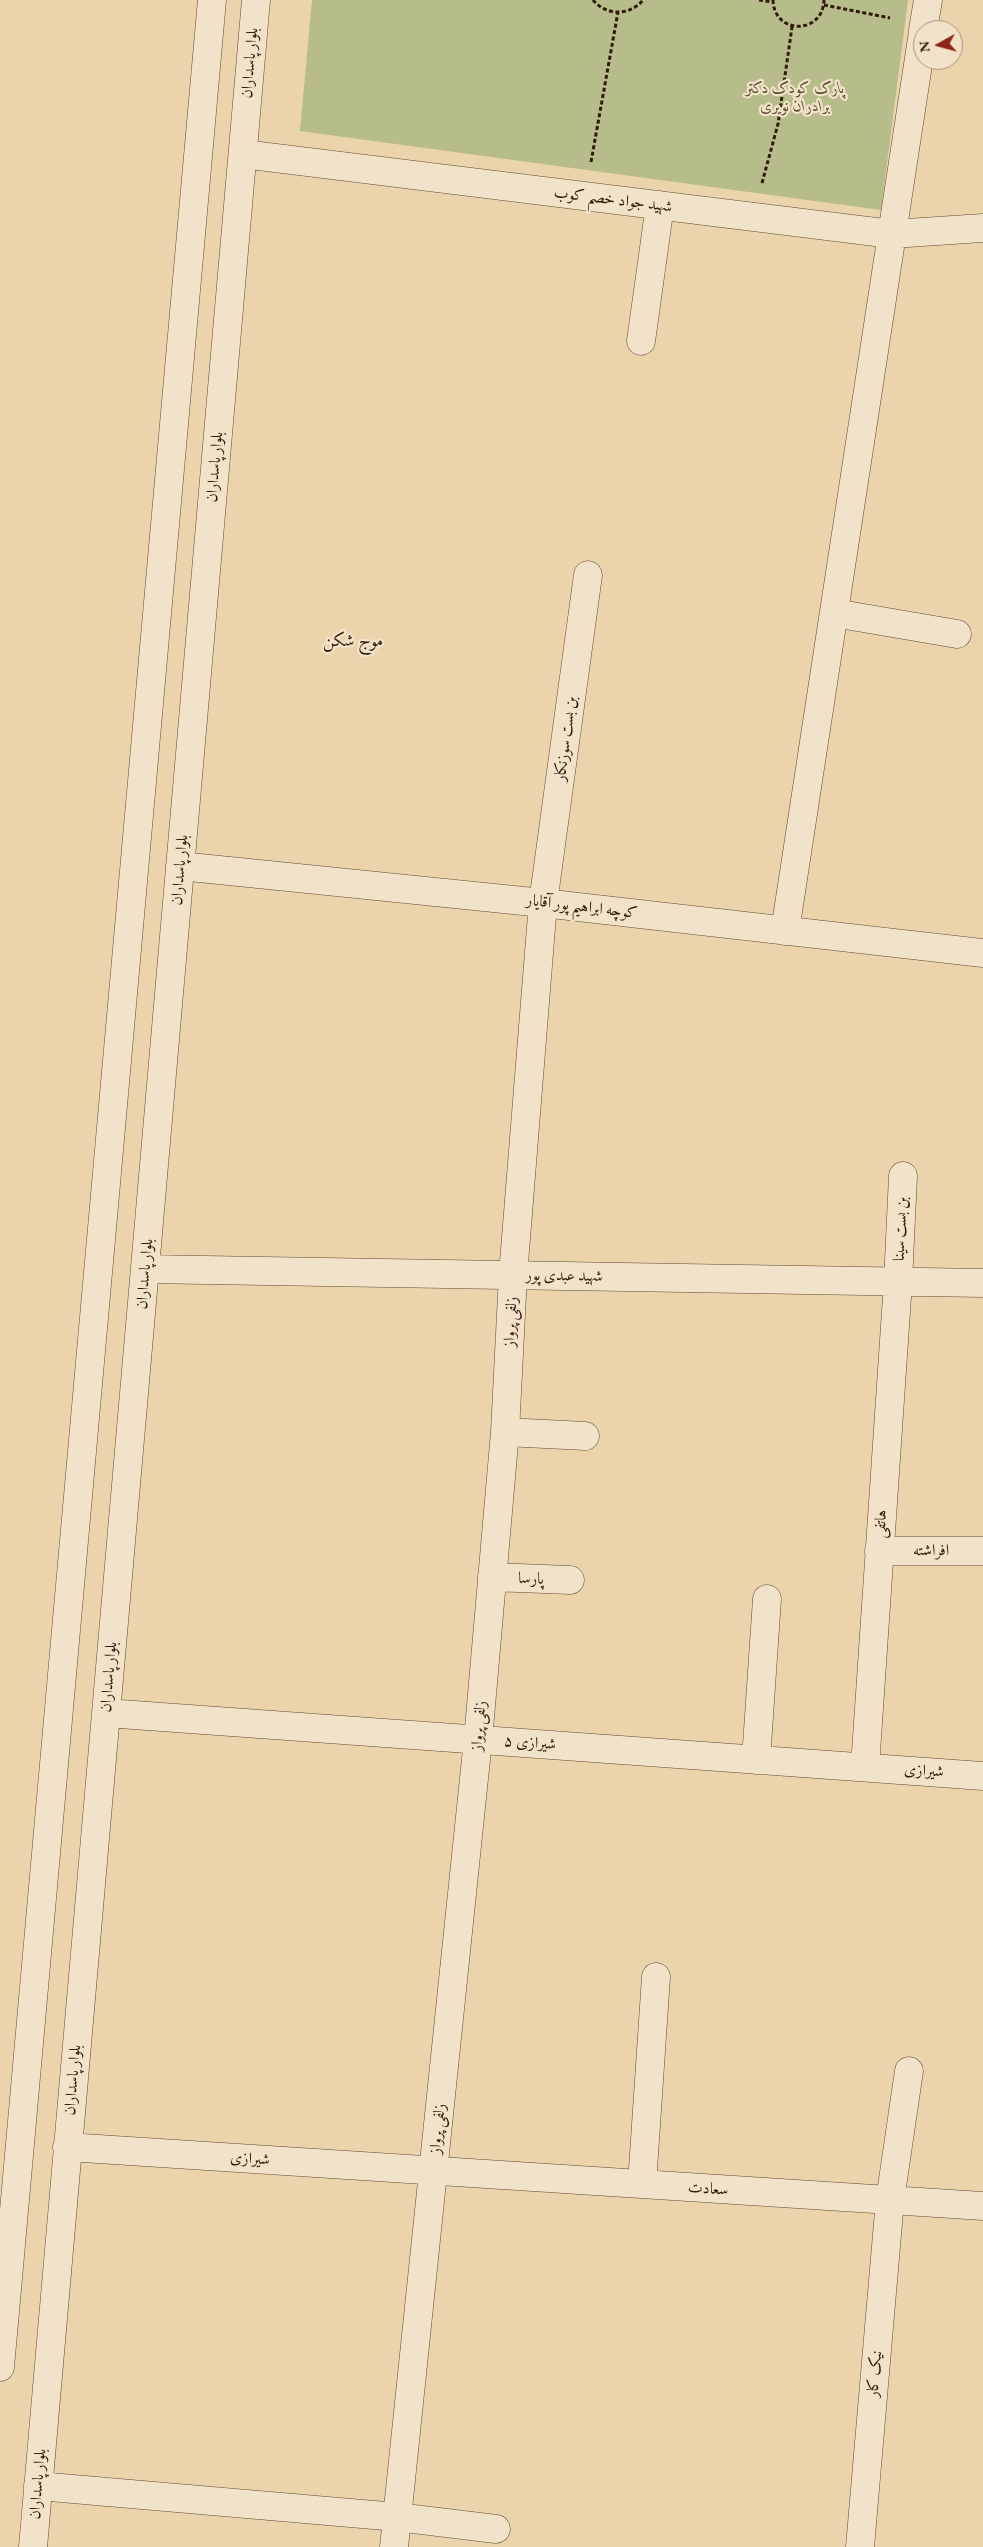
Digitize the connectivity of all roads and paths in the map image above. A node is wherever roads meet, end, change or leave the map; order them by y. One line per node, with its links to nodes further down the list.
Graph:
1 (212, 0): 53 (street)
2 (256, 0): 15 (street, بلوار پاسداران)
3 (593, 0): 10 (path)
4 (643, 0): 10 (path)
5 (759, 0): 8 (path)
6 (824, 0): 9 (path)
7 (928, 0): 12 (street)
8 (772, 1): 13 (path)
9 (824, 5): 11 (path); 13 (path)
10 (618, 12): 16 (path)
11 (895, 20)
12 (925, 20)
13 (792, 26): 18 (path)
14 (917, 70): 20 (street)
15 (243, 154): 16 (street, شهید جواد خصم کوب); 25 (street, بلوار پاسداران)
16 (586, 196): 17 (street, شهید جواد خصم کوب)
17 (660, 206): 18 (street, شهید جواد خصم کوب); 21 (street)
18 (753, 217): 20 (street, شهید جواد خصم کوب)
19 (983, 228): 20 (street, شهید جواد خصم کوب)
20 (892, 234): 23 (street)
21 (641, 341)
22 (588, 575): 26 (street, بن بست سوزنکار)
23 (834, 613): 24 (street); 27 (street)
24 (957, 634)
25 (180, 866): 26 (street, کوچه ابراهیم پور آقایار); 30 (street, بلوار پاسداران)
26 (543, 903): 27 (street, کوچه ابراهیم پور آقایار); 31 (street, زلفی پرواز)
27 (785, 932): 28 (street, کوچه ابراهیم پور آقایار)
28 (983, 953)
29 (903, 1176): 32 (street, بن بست سینا)
30 (145, 1269): 31 (street, شهید عبدی پور); 41 (street, بلوار پاسداران)
31 (513, 1275): 32 (street, شهید عبدی پور); 34 (street, زلفی پرواز)
32 (898, 1282): 33 (street, شهید عبدی پور); 36 (street, هاتفی)
33 (983, 1283)
34 (505, 1432): 35 (street); 38 (street, زلفی پرواز)
35 (586, 1436)
36 (879, 1551): 37 (street, افراشته); 44 (street, هاتفی)
37 (983, 1551)
38 (492, 1578): 39 (street, پارسا); 42 (street, زلفی پرواز)
39 (570, 1580)
40 (767, 1598): 43 (street)
41 (106, 1713): 42 (street, شیرازی ۵); 48 (street, بلوار پاسداران)
42 (478, 1740): 43 (street, شیرازی ۵); 49 (street, زلفی پرواز)
43 (756, 1760): 44 (street, شیرازی ۵)
44 (865, 1767): 45 (street, شیرازی)
45 (983, 1776)
46 (656, 1977): 50 (street)
47 (910, 2071): 51 (street, نیک کار)
48 (67, 2147): 49 (street, شیرازی); 54 (street, بلوار پاسداران)
49 (433, 2172): 50 (street, سعادت); 55 (street, زلفی پرواز)
50 (642, 2184): 51 (street, سعادت)
51 (890, 2200): 52 (street, سعادت); 59 (street, نیک کار)
52 (983, 2206)
53 (0, 2367)
54 (38, 2486): 55 (street); 57 (street, بلوار پاسداران)
55 (397, 2517): 56 (street); 58 (street, زلفی پرواز)
56 (496, 2529)
57 (32, 2547)
58 (394, 2547)
59 (860, 2547)

